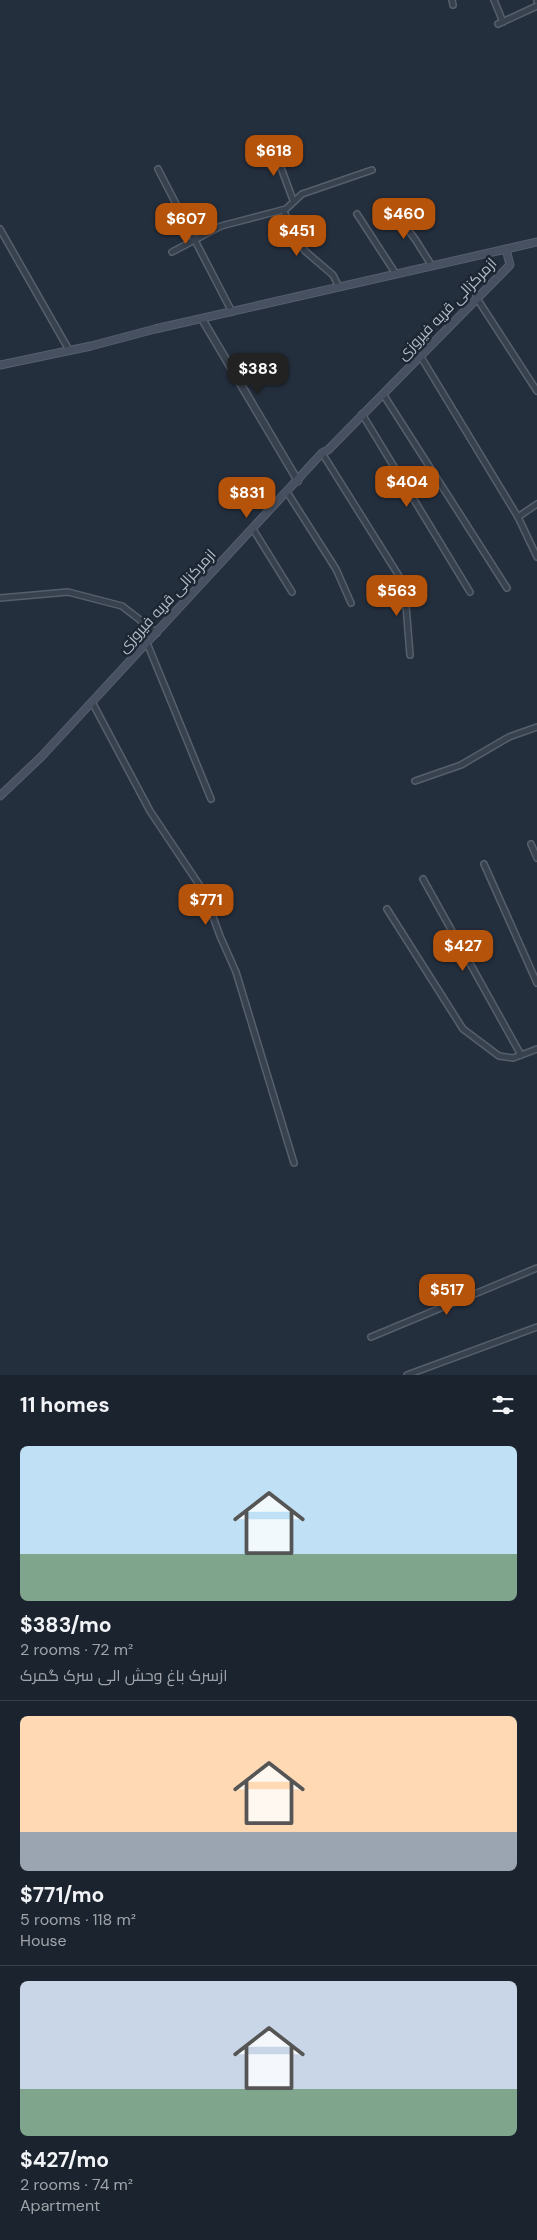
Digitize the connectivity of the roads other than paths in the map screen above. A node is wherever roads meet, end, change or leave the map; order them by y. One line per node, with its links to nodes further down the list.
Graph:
1 (494, 0): 2 (street)
2 (537, 6)
3 (273, 146): 6 (street)
4 (158, 170): 11 (street)
5 (372, 170): 6 (street)
6 (293, 200): 8 (street)
7 (390, 206): 15 (street)
8 (283, 210): 11 (street); 17 (street)
9 (357, 214): 16 (street)
10 (0, 229): 21 (street)
11 (194, 239): 14 (street); 19 (street)
12 (536, 241): 13 (main road)
13 (506, 249): 15 (main road); 18 (main road, ازمرکزالی قریه فیروزی)
14 (172, 252)
15 (432, 266): 16 (main road)
16 (396, 274): 17 (main road)
17 (339, 287): 19 (main road)
18 (476, 297): 22 (main road, ازمرکزالی قریه فیروزی); 24 (street)
19 (232, 312): 20 (main road)
20 (202, 319): 21 (main road); 28 (street)
21 (69, 350): 23 (main road)
22 (421, 357): 25 (main road, ازمرکزالی قریه فیروزی); 31 (street)
23 (0, 365)
24 (537, 391)
25 (383, 394): 26 (main road, ازمرکزالی قریه فیروزی); 34 (street)
26 (362, 413): 27 (main road, ازمرکزالی قریه فیروزی); 36 (street)
27 (322, 453): 28 (main road, ازمرکزالی قریه فیروزی); 41 (street)
28 (298, 481): 29 (main road, ازمرکزالی قریه فیروزی)
29 (287, 492): 32 (main road, ازمرکزالی قریه فیروزی); 38 (street)
30 (537, 504): 31 (street)
31 (518, 517): 33 (street)
32 (253, 529): 35 (street); 39 (main road, ازمرکزالی قریه فیروزی)
33 (537, 557)
34 (507, 588)
35 (292, 592)
36 (470, 592)
37 (0, 598): 39 (street)
38 (350, 602)
39 (157, 633): 40 (main road, ازمرکزالی قریه فیروزی)
40 (147, 643): 42 (main road, ازمرکزالی قریه فیروزی); 46 (street)
41 (410, 655)
42 (92, 702): 45 (main road, ازمرکزالی قریه فیروزی); 55 (street)
43 (537, 726): 44 (street)
44 (415, 781)
45 (0, 796)
46 (211, 799)
47 (532, 844): 48 (street)
48 (537, 858)
49 (484, 864): 52 (street)
50 (423, 879): 54 (street)
51 (388, 910): 54 (street)
52 (537, 983)
53 (537, 1049): 54 (street)
54 (521, 1056)
55 (294, 1163)
56 (537, 1268): 58 (street)
57 (537, 1327): 59 (street)
58 (371, 1337)
59 (407, 1375)

